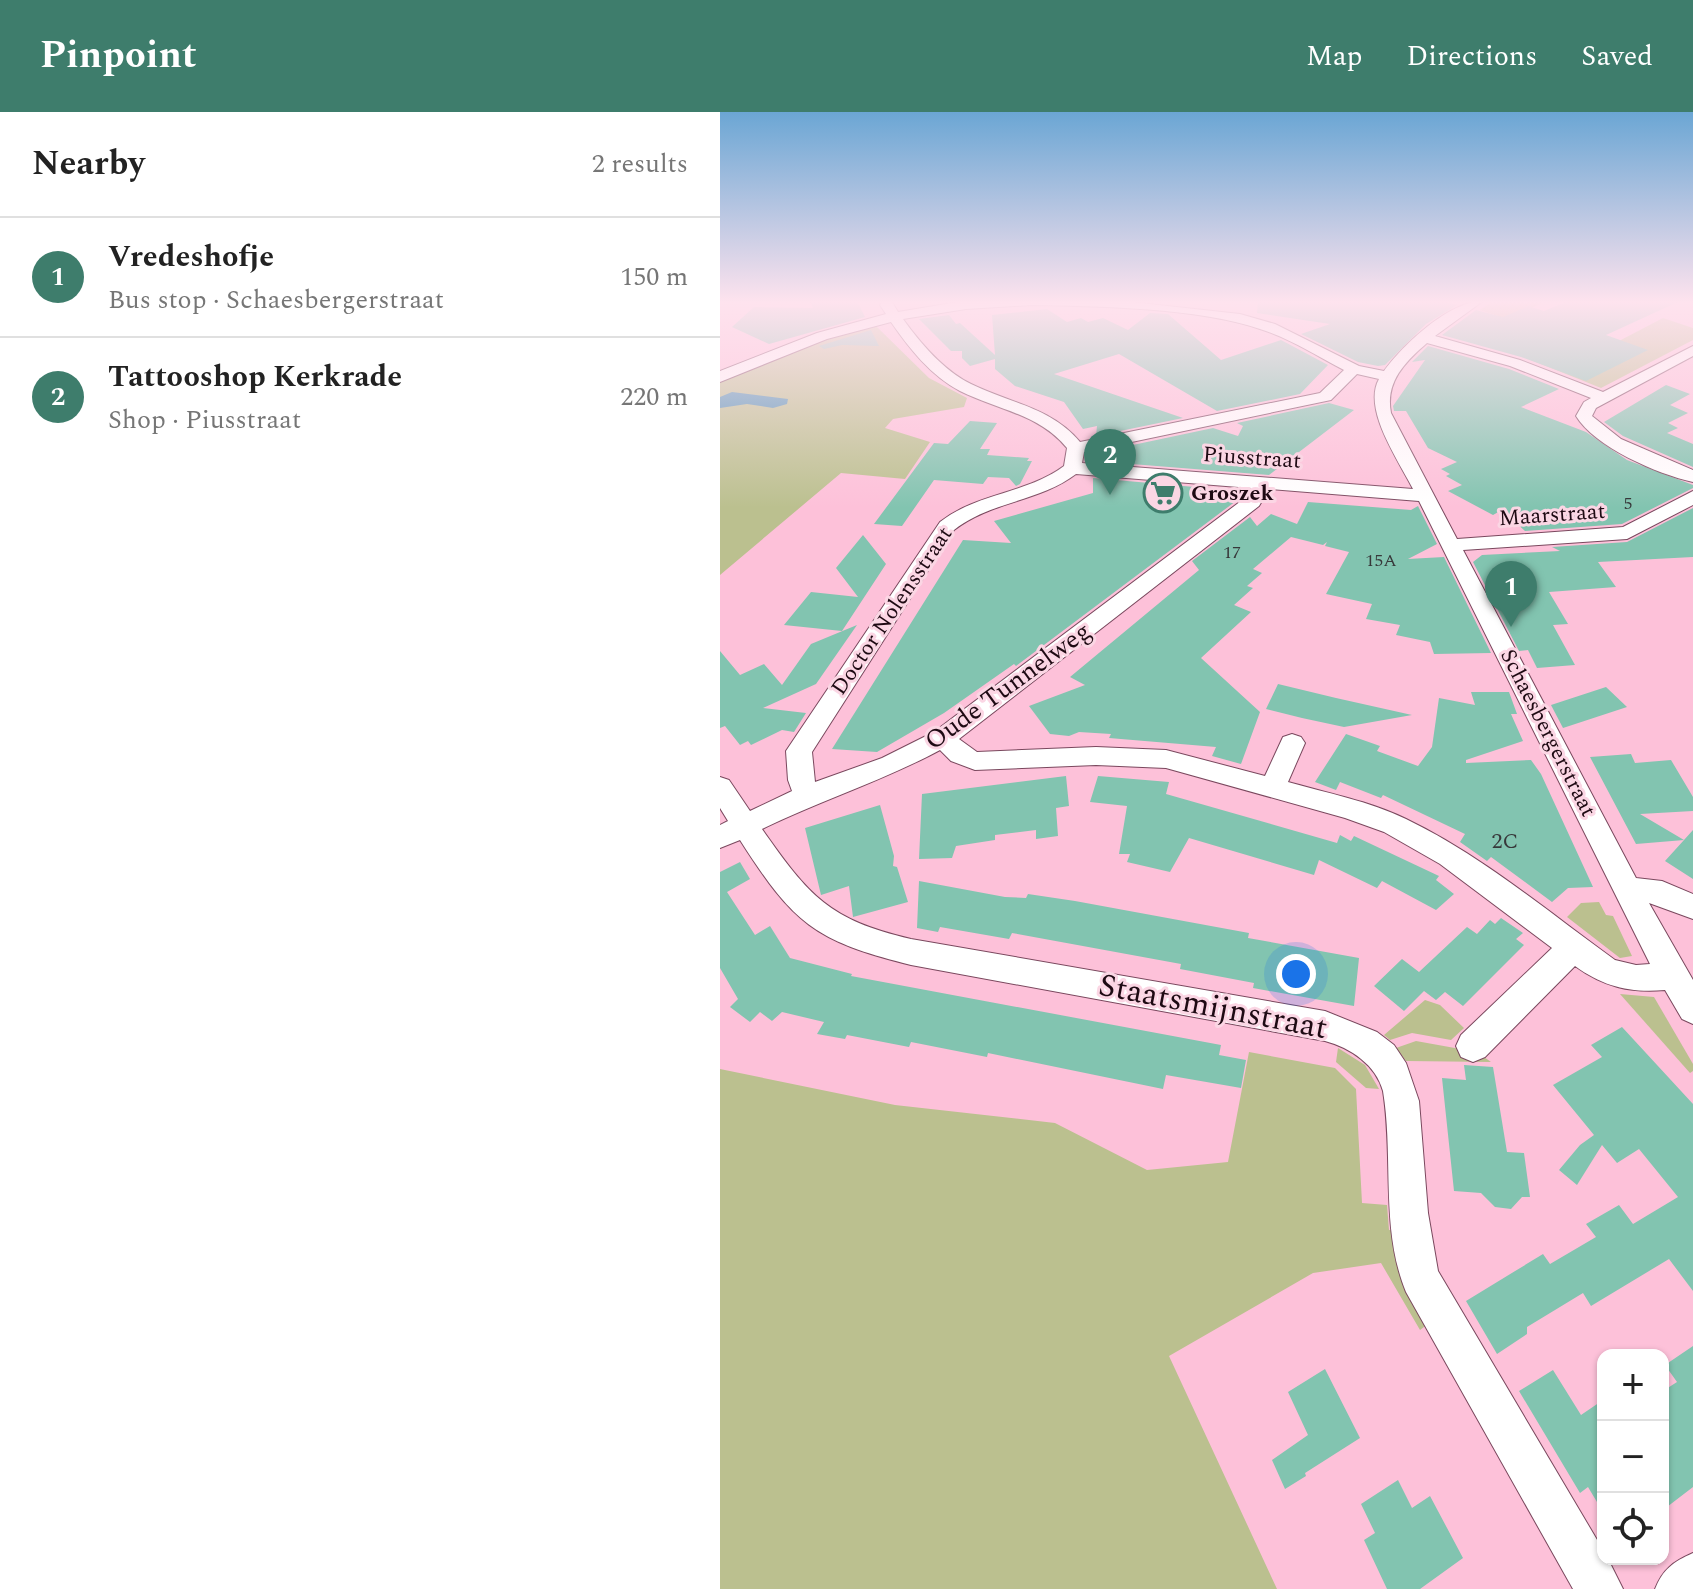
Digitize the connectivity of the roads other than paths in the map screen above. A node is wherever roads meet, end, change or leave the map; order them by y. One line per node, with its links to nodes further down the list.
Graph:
1 (942, 370): 9 (street)
2 (1353, 370): 9 (street)
3 (1358, 370): 7 (street)
4 (1395, 370): 7 (street)
5 (1533, 370): 8 (street)
6 (1656, 370): 8 (street)
7 (1388, 377): 12 (street, Schaesbergerstraat)
8 (1604, 398): 10 (street)
9 (1074, 458): 11 (street, Piusstraat); 19 (street, Doctor Nolensstraat)
10 (1693, 477)
11 (1261, 482): 12 (street, Piusstraat); 15 (street, Oude Tunnelweg)
12 (1427, 496): 14 (street, Schaesbergerstraat)
13 (1693, 497): 14 (street, Maarstraat)
14 (1453, 545): 21 (street, Schaesbergerstraat)
15 (943, 738): 18 (street); 19 (street, Oude Tunnelweg)
16 (1292, 743): 18 (street)
17 (720, 787): 20 (street, Staatsmijnstraat)
18 (1273, 787): 23 (street)
19 (807, 795): 20 (street, Oude Tunnelweg)
20 (733, 831): 28 (street, Staatsmijnstraat)
21 (1627, 889): 22 (street); 24 (street, Schaesbergerstraat)
22 (1693, 907)
23 (1574, 947): 24 (street); 26 (street)
24 (1673, 976): 25 (street, Schaesbergerstraat)
25 (1693, 1009)
26 (1473, 1046)
27 (1693, 1577): 29 (street)
28 (1599, 1589)
29 (1679, 1589)

